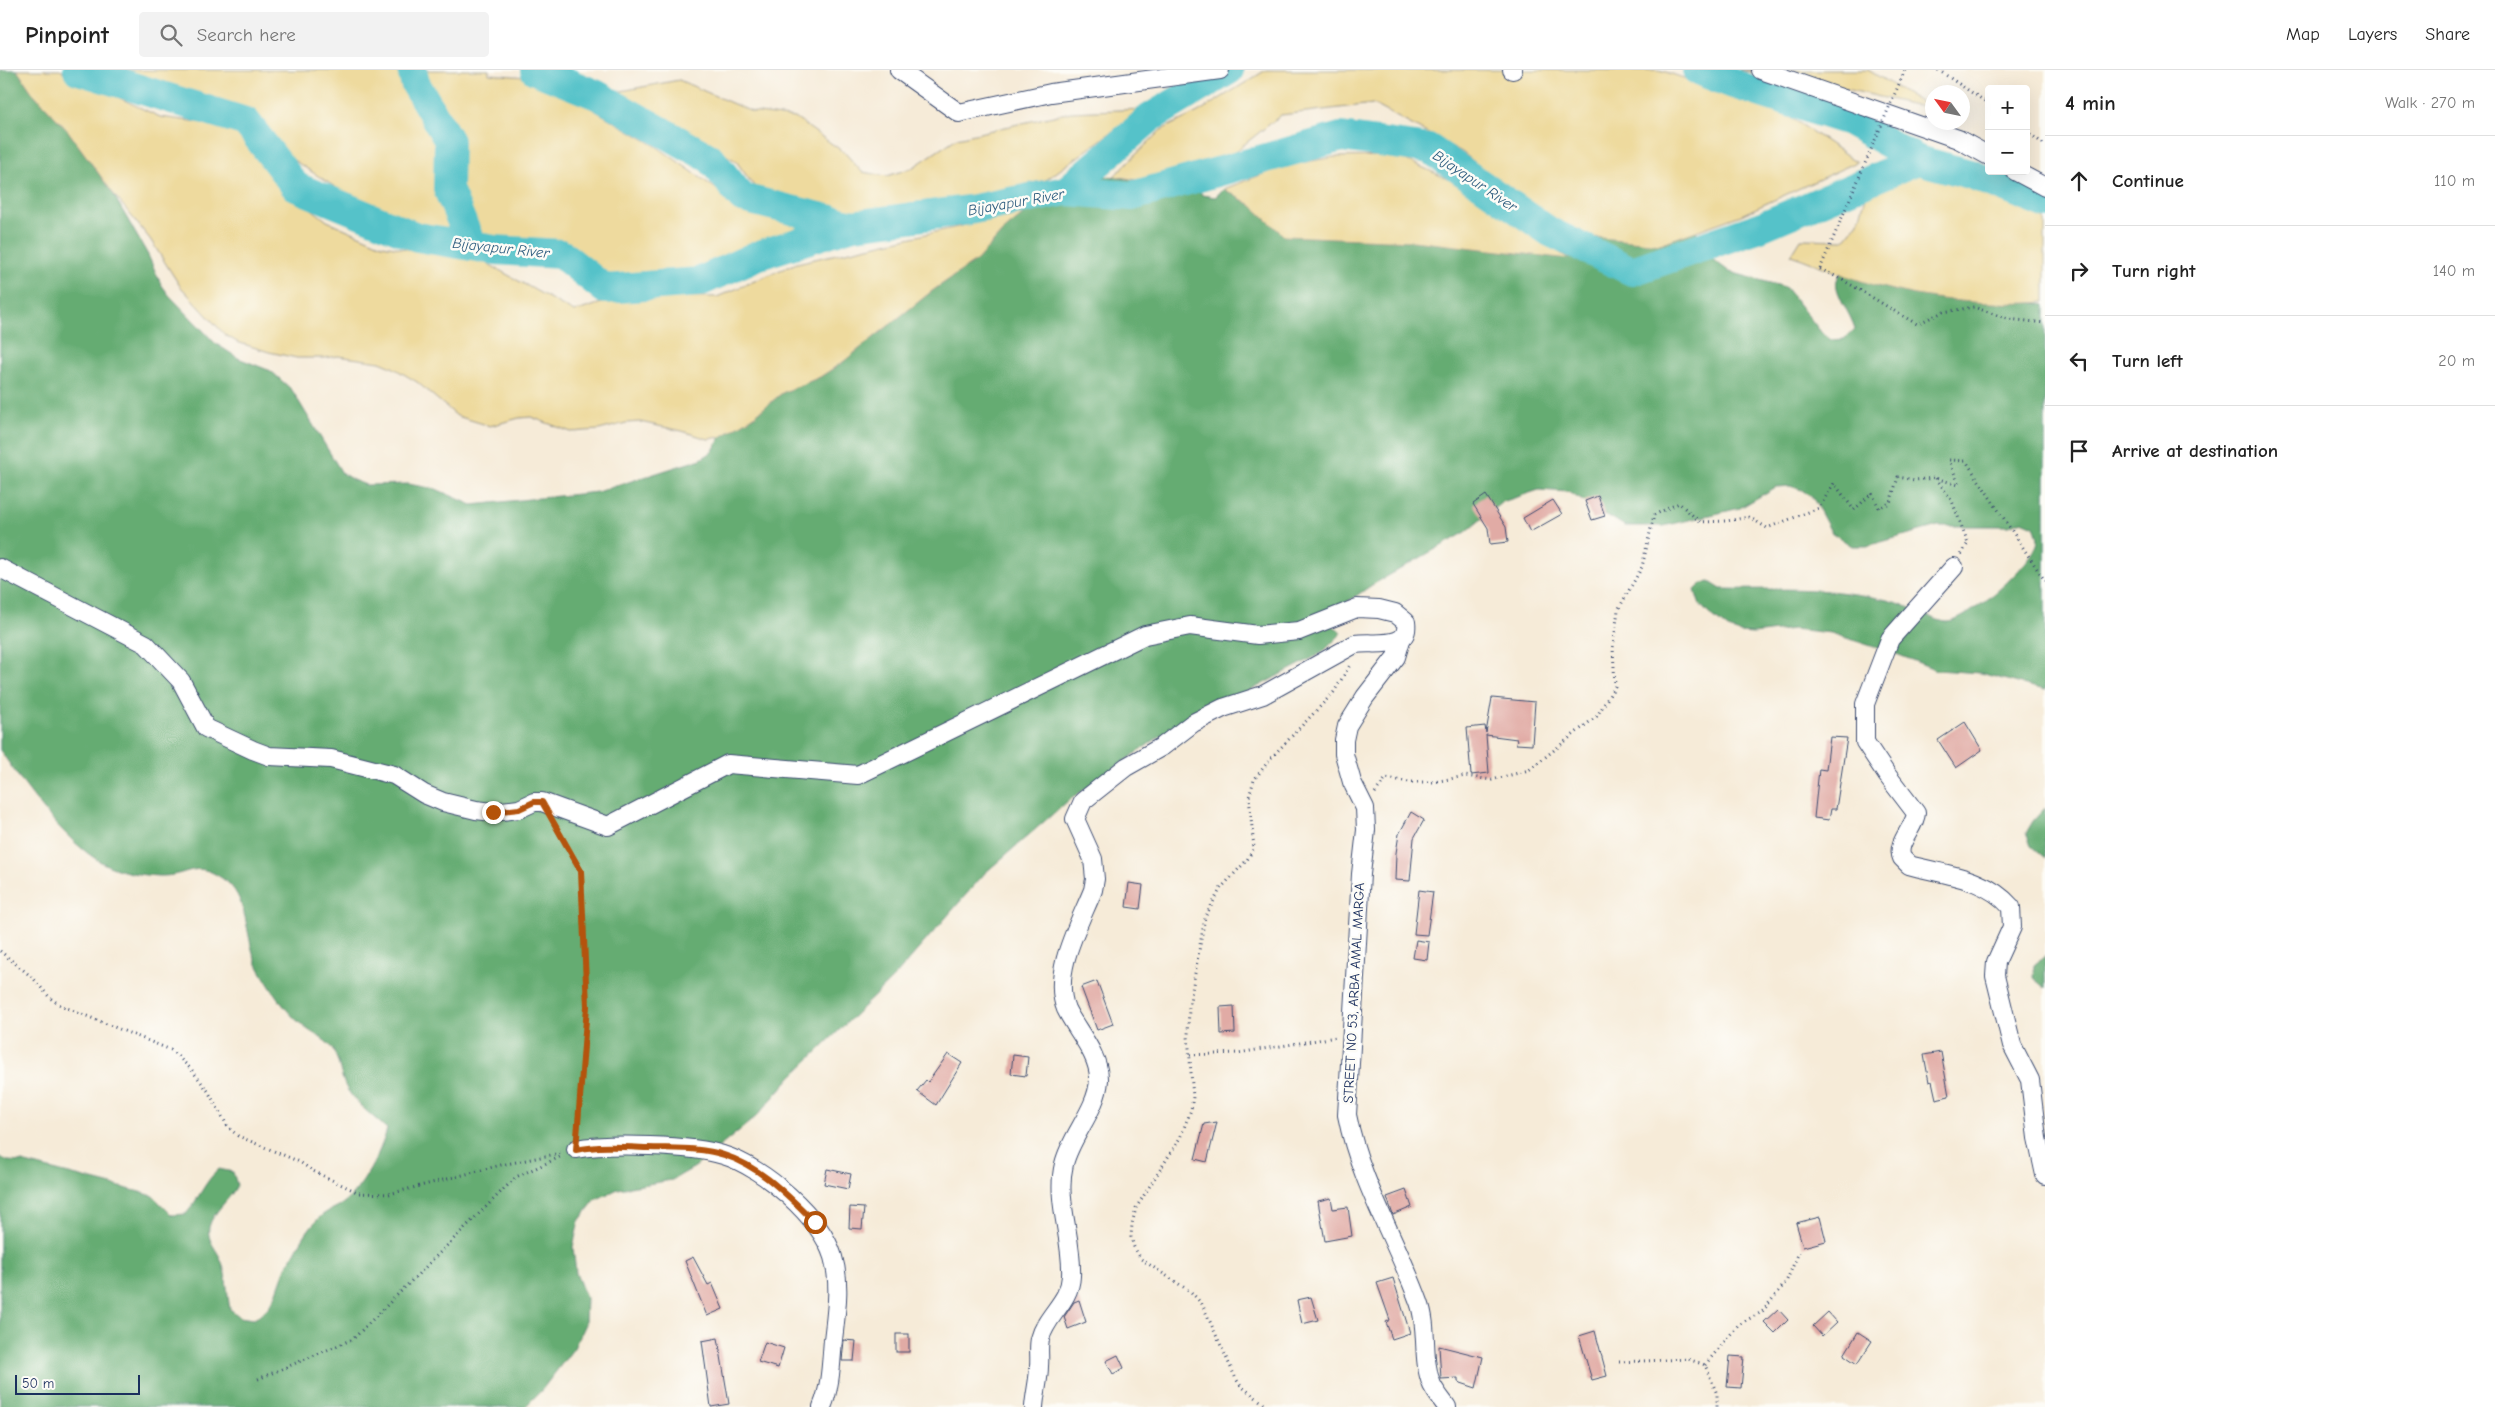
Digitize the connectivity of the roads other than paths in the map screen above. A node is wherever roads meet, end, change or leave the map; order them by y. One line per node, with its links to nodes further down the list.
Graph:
1 (898, 70): 2 (street)
2 (1220, 70)
3 (1761, 70): 4 (street)
4 (1985, 154)
5 (2022, 175): 6 (street)
6 (2045, 187)
7 (1954, 567): 11 (street)
8 (0, 568): 9 (street)
9 (1401, 640): 13 (street); 14 (street, STREET NO 53, ARBA AMAL MARGA)
10 (576, 1150): 12 (street)
11 (2045, 1175)
12 (822, 1407)
13 (1034, 1407)
14 (1447, 1407)

